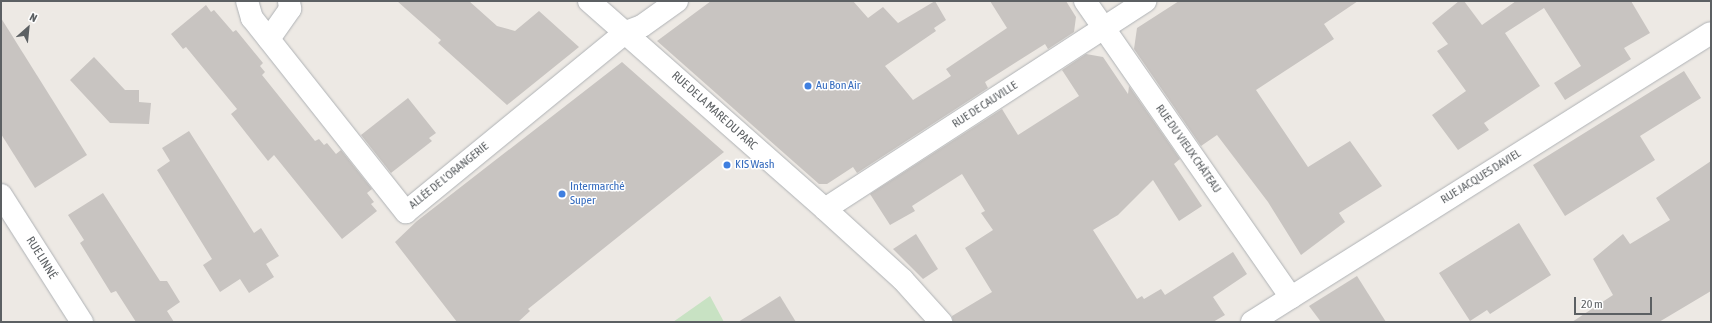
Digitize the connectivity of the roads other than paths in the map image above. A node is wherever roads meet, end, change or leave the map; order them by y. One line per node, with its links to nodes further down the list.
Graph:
1 (247, 1): 10 (street, ALLÉE DE L'ORANGERIE)
2 (288, 1): 10 (street)
3 (589, 1): 8 (street, RUE DE LA MARE DU PARC)
4 (678, 1): 8 (street)
5 (1086, 1): 7 (street, RUE DU VIEUX CHÂTEAU)
6 (1145, 1): 7 (street, RUE DE CAUVILLE)
7 (1103, 28): 12 (street, RUE DE CAUVILLE); 13 (street, RUE DU VIEUX CHÂTEAU)
8 (626, 32): 10 (street, ALLÉE DE L'ORANGERIE); 12 (street, RUE DE LA MARE DU PARC)
9 (1711, 33): 13 (street, RUE JACQUES DAVIEL)
10 (269, 39)
11 (1, 195): 14 (street, RUE LINNÉ)
12 (825, 209): 15 (street, RUE DE LA MARE DU PARC)
13 (1291, 297): 16 (street, RUE JACQUES DAVIEL)
14 (82, 322)
15 (941, 322)
16 (1252, 322)

